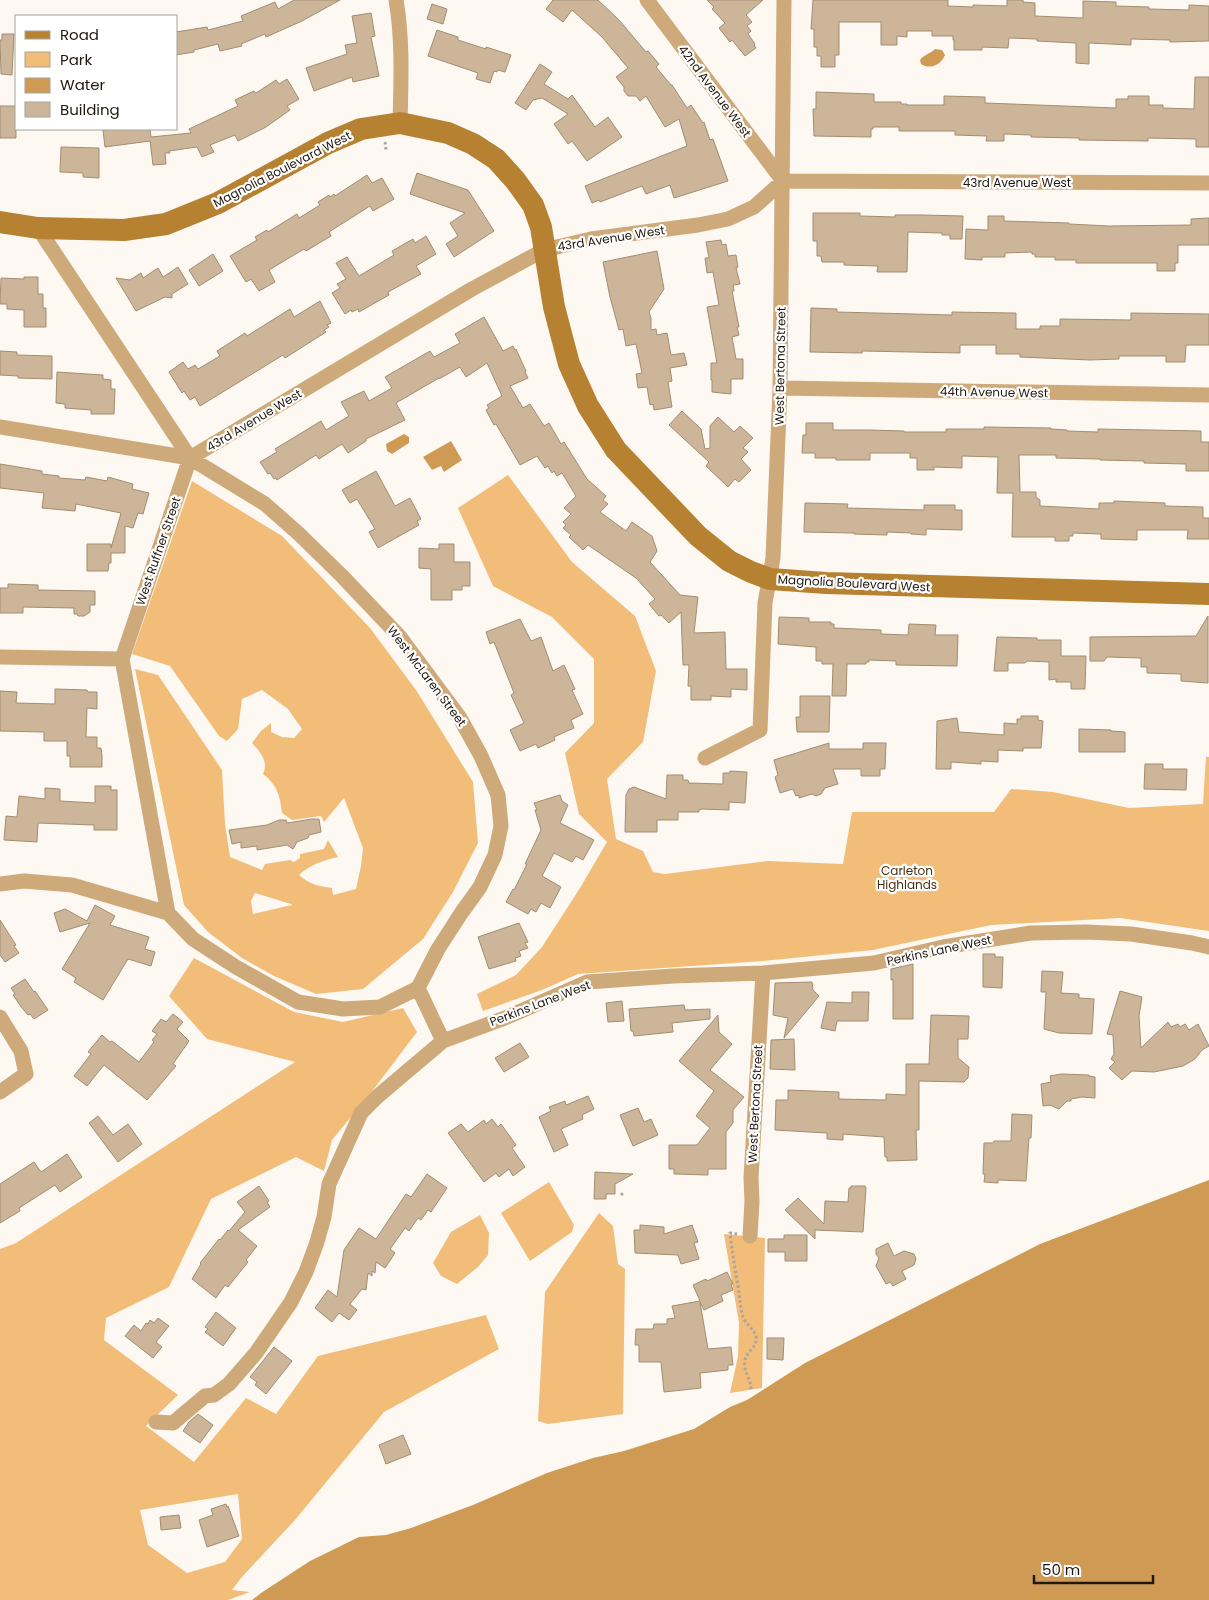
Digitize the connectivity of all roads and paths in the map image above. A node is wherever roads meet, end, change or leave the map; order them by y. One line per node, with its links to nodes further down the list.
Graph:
1 (396, 0): 4 (street)
2 (647, 0): 5 (street, 42nd Avenue West)
3 (784, 0): 5 (street, West Bertona Street)
4 (400, 123): 8 (street, Magnolia Boulevard West); 9 (street, Magnolia Boulevard West)
5 (783, 181): 6 (street, 43rd Avenue West); 9 (street, 43rd Avenue West); 10 (street, West Bertona Street)
6 (1209, 184)
7 (0, 222): 8 (street, Magnolia Boulevard West)
8 (38, 228): 13 (street)
9 (544, 250): 13 (street, 43rd Avenue West); 14 (street, Magnolia Boulevard West)
10 (780, 388): 11 (street, 44th Avenue West); 14 (street, West Bertona Street)
11 (1209, 396)
12 (0, 427): 13 (street)
13 (190, 458): 17 (street, West Ruffner Street); 23 (street, West McLaren Street)
14 (770, 579): 15 (street, Magnolia Boulevard West); 18 (street, West Bertona Street)
15 (1209, 594)
16 (0, 658): 17 (street)
17 (122, 659): 20 (street, West Ruffner Street)
18 (705, 758)
19 (0, 884): 20 (street)
20 (168, 913): 23 (street)
21 (1209, 948): 22 (street, Perkins Lane West)
22 (763, 973): 25 (street, Perkins Lane West); 28 (street, West Bertona Street)
23 (418, 988): 25 (street)
24 (0, 1017): 26 (street)
25 (443, 1041): 30 (street)
26 (0, 1092)
27 (730, 1233): 29 (path)
28 (750, 1236)
29 (752, 1389)
30 (156, 1422)

